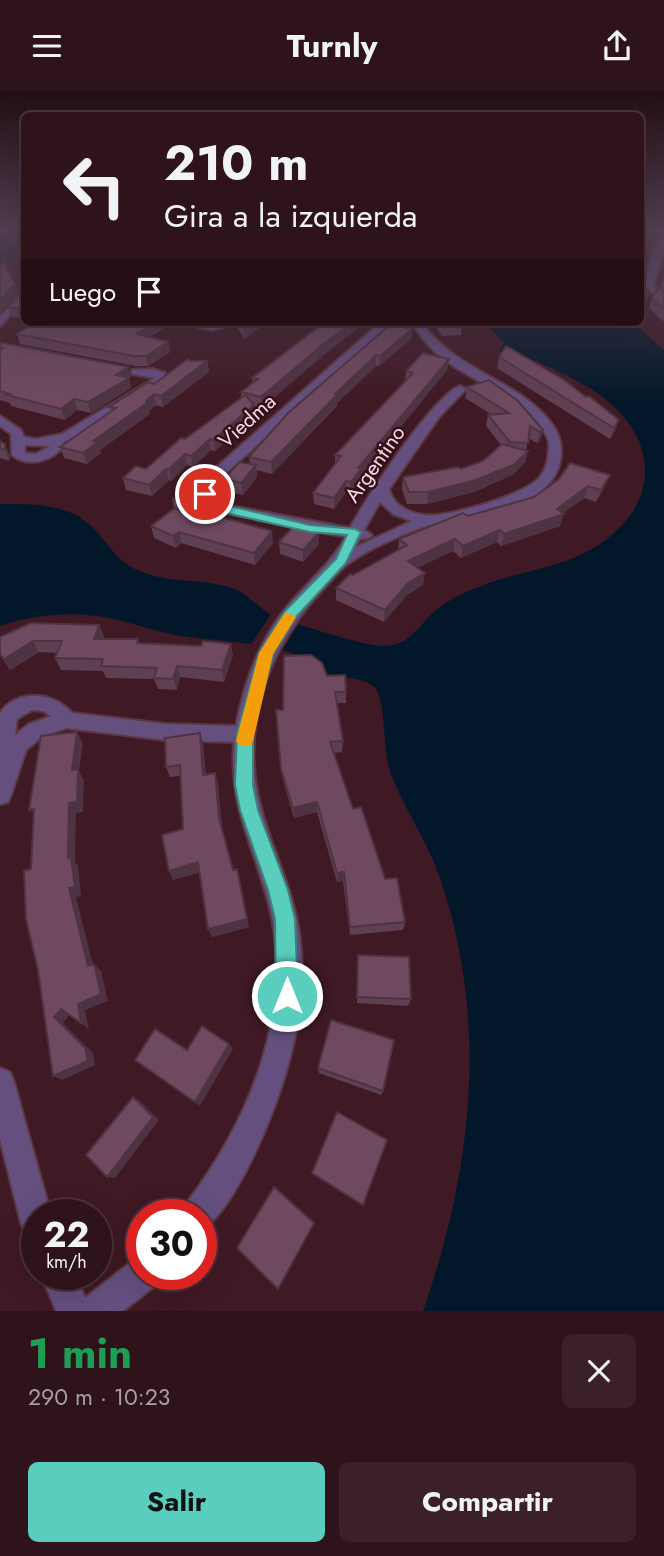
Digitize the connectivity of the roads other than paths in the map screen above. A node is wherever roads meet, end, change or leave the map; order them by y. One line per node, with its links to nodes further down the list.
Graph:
1 (651, 287): 3 (street)
2 (21, 299): 4 (street)
3 (664, 300)
4 (0, 323)
5 (199, 326): 6 (street)
6 (233, 326)
7 (382, 326): 11 (street, Viedma)
8 (386, 326): 11 (street)
9 (420, 329): 10 (street); 13 (street)
10 (407, 333)
11 (372, 335): 17 (street, Viedma)
12 (122, 369): 16 (street)
13 (465, 371): 14 (street); 15 (street)
14 (460, 389): 15 (street); 18 (street, Argentino)
15 (503, 392): 20 (street)
16 (0, 419)
17 (207, 483): 19 (street); 19 (street, Viedma)
18 (382, 488): 20 (street); 21 (street, Argentino)
19 (221, 508): 21 (street)
20 (427, 520): 22 (street)
21 (355, 532): 22 (street); 23 (street, Argentino)
22 (390, 537): 23 (street)
23 (341, 561): 24 (street)
24 (245, 734): 25 (street); 28 (street)
25 (0, 795)
26 (0, 1082): 27 (street)
27 (31, 1199)
28 (208, 1199)
29 (126, 1287): 32 (street)
30 (64, 1290): 31 (street)
31 (73, 1311)
32 (95, 1311)

